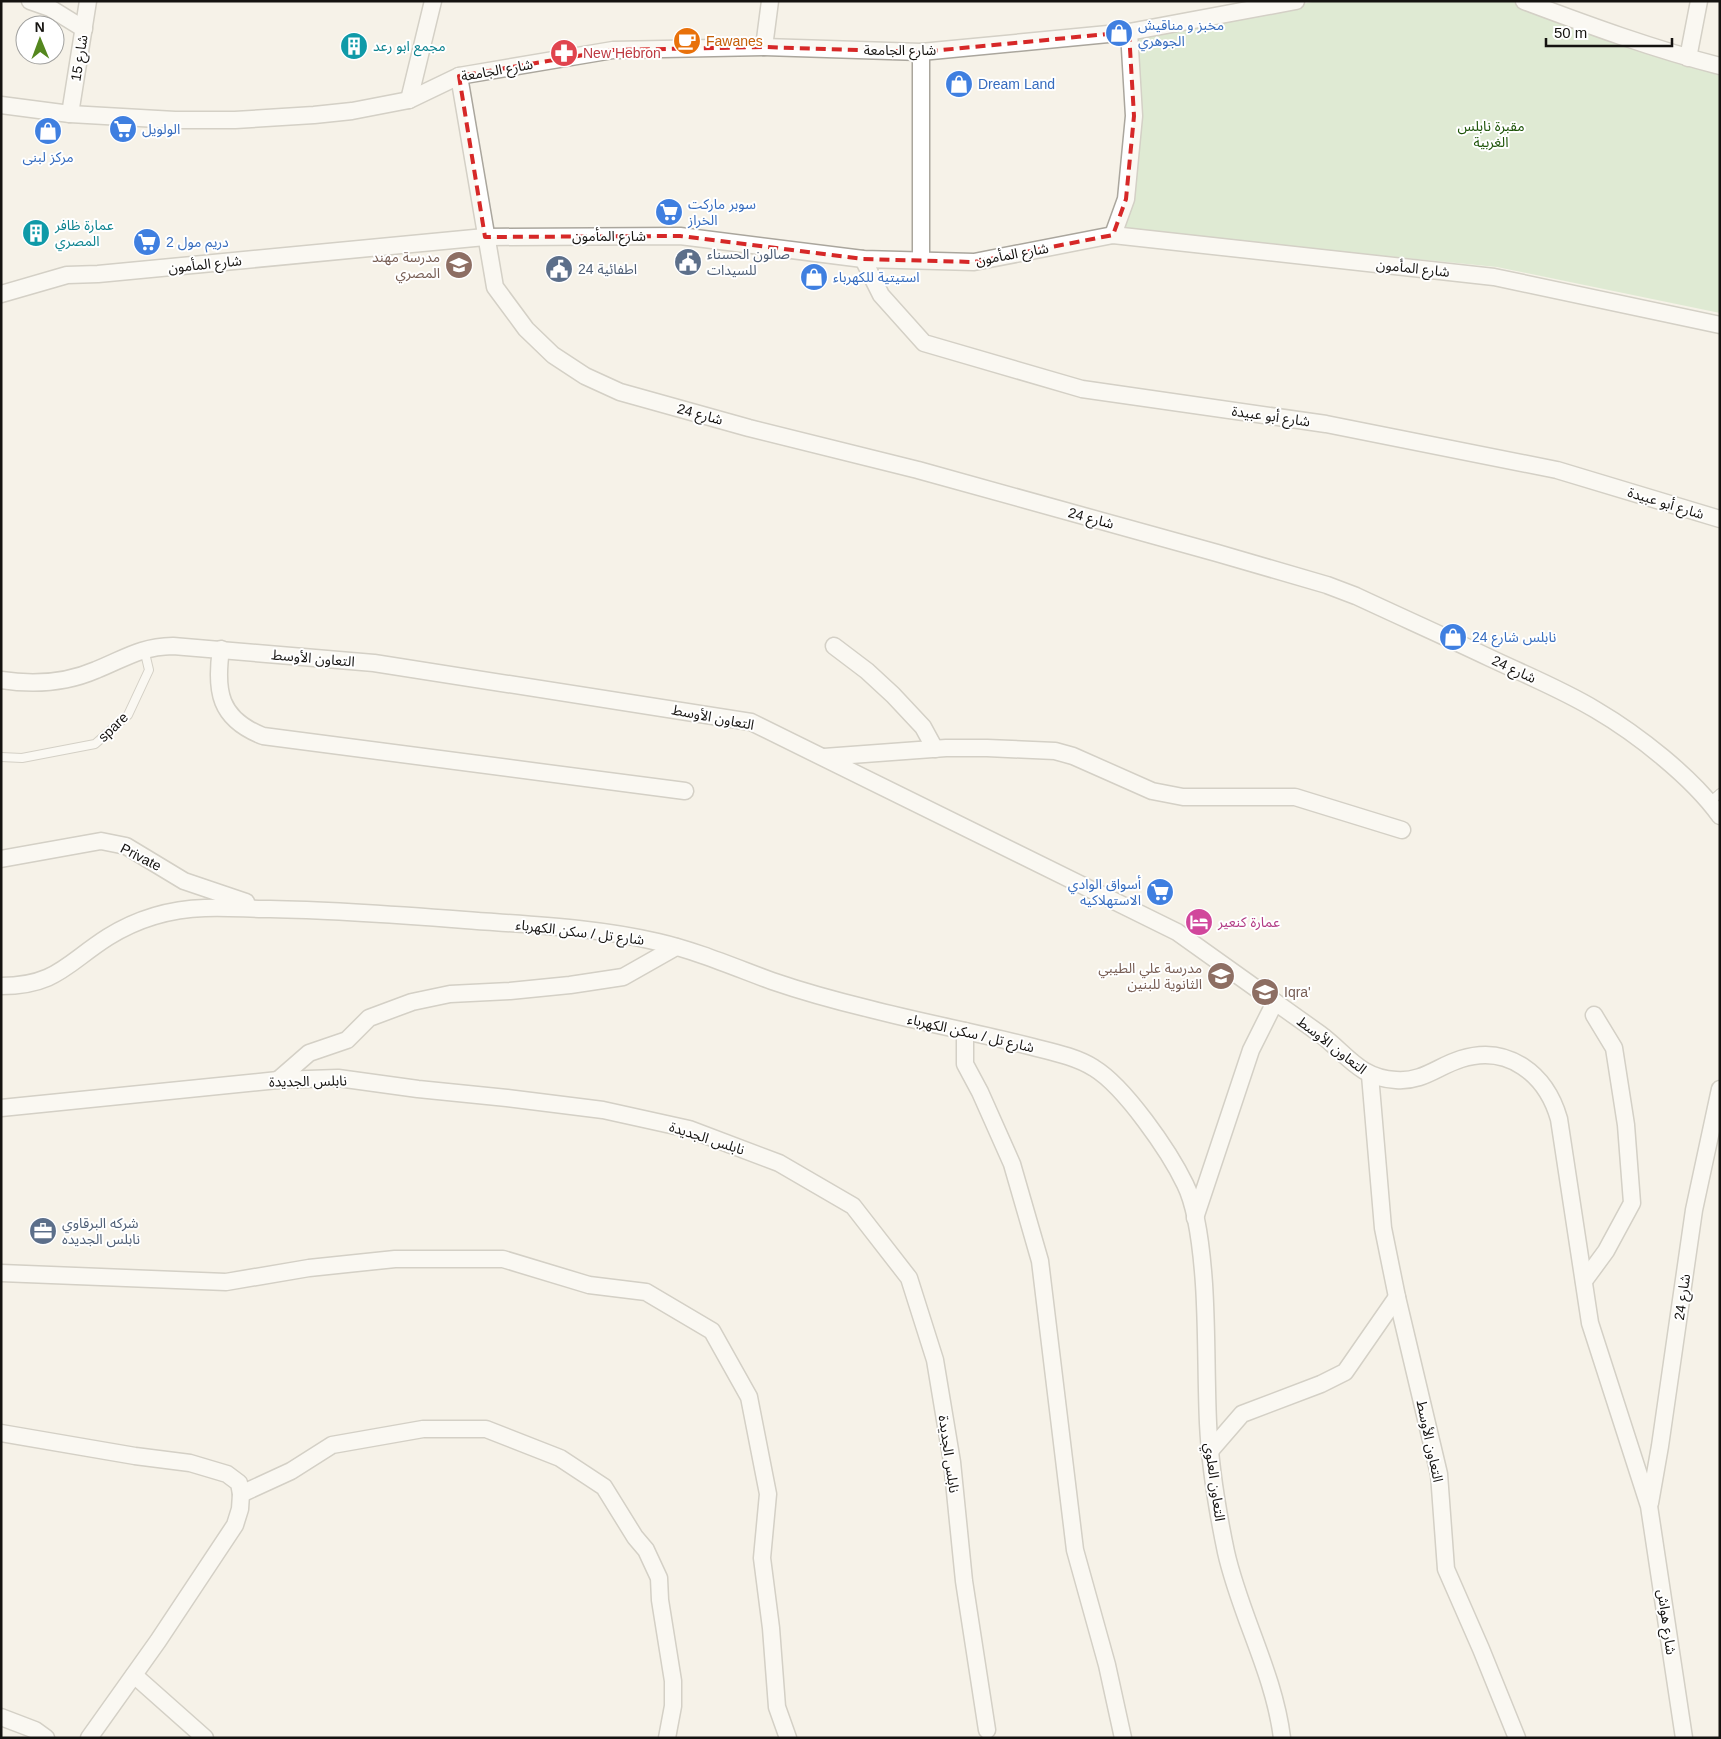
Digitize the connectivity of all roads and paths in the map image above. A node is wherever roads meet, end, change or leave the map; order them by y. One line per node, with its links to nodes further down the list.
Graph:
1 (30, 1): 8 (street)
2 (88, 1): 8 (street, شارع 15)
3 (433, 1): 15 (street)
4 (770, 1): 10 (street)
5 (1296, 1): 9 (street, شارع الجامعة)
6 (1524, 1): 12 (street)
7 (1699, 1): 12 (street)
8 (84, 29): 17 (street, شارع 15)
9 (1129, 32): 11 (street, شارع الجامعة); 18 (street)
10 (764, 47): 11 (street, شارع الجامعة); 14 (street, شارع الجامعة)
11 (920, 52): 21 (street)
12 (1688, 58): 13 (street)
13 (1720, 66)
14 (459, 76): 15 (street, شارع الجامعة); 19 (street, شارع 24)
15 (410, 100): 17 (street, شارع الجامعة)
16 (1, 105): 17 (street, شارع الجامعة)
17 (70, 114)
18 (1113, 235): 21 (street, شارع المأمون); 23 (street, شارع المأمون)
19 (485, 237): 20 (street, شارع المأمون); 22 (street, شارع المأمون); 33 (street, شارع 24)
20 (863, 259): 21 (street, شارع المأمون); 24 (street, شارع أبو عبيدة)
21 (921, 260)
22 (1, 294)
23 (1720, 325)
24 (1720, 519)
25 (834, 646): 29 (street)
26 (144, 649): 27 (street, التعاون الأوسط); 28 (street, التعاون الأوسط); 30 (lane, spare)
27 (221, 649): 31 (street, التعاون الأوسط); 32 (street)
28 (1, 680)
29 (935, 749): 31 (street); 35 (street)
30 (1, 757)
31 (823, 757): 40 (street, التعاون الأوسط)
32 (685, 791)
33 (1715, 797): 34 (street, شارع 24)
34 (1720, 816)
35 (1402, 830)
36 (1, 859): 37 (street, Private)
37 (246, 902)
38 (676, 947): 39 (street, شارع تل / سكن الكهرباء); 42 (street, شارع تل / سكن الكهرباء); 44 (street)
39 (1, 986)
40 (1275, 1002): 43 (street, التعاون الأوسط); 47 (street)
41 (1594, 1015): 49 (street)
42 (965, 1032): 47 (street, شارع تل / سكن الكهرباء); 63 (street)
43 (1370, 1075): 49 (street, التعاون الأوسط); 50 (street, التعاون الأوسط)
44 (278, 1080): 46 (street, نابلس الجديدة); 57 (street, نابلس الجديدة)
45 (1720, 1089): 54 (street, شارع 24)
46 (1, 1108)
47 (1195, 1218): 52 (street, التعاون العلوي)
48 (1, 1273): 62 (street)
49 (1584, 1281): 54 (street, التعاون الأوسط)
50 (1397, 1297): 52 (street); 65 (street, التعاون الأوسط)
51 (1, 1432): 53 (street)
52 (1210, 1451): 64 (street, التعاون العلوي)
53 (241, 1494): 55 (street); 61 (street)
54 (1650, 1506): 66 (street, شارع هواش)
55 (134, 1675): 59 (street); 60 (street)
56 (1, 1718): 58 (street)
57 (987, 1730)
58 (46, 1738)
59 (89, 1738)
60 (205, 1738)
61 (667, 1738)
62 (788, 1738)
63 (1123, 1738)
64 (1282, 1738)
65 (1516, 1738)
66 (1684, 1738)

